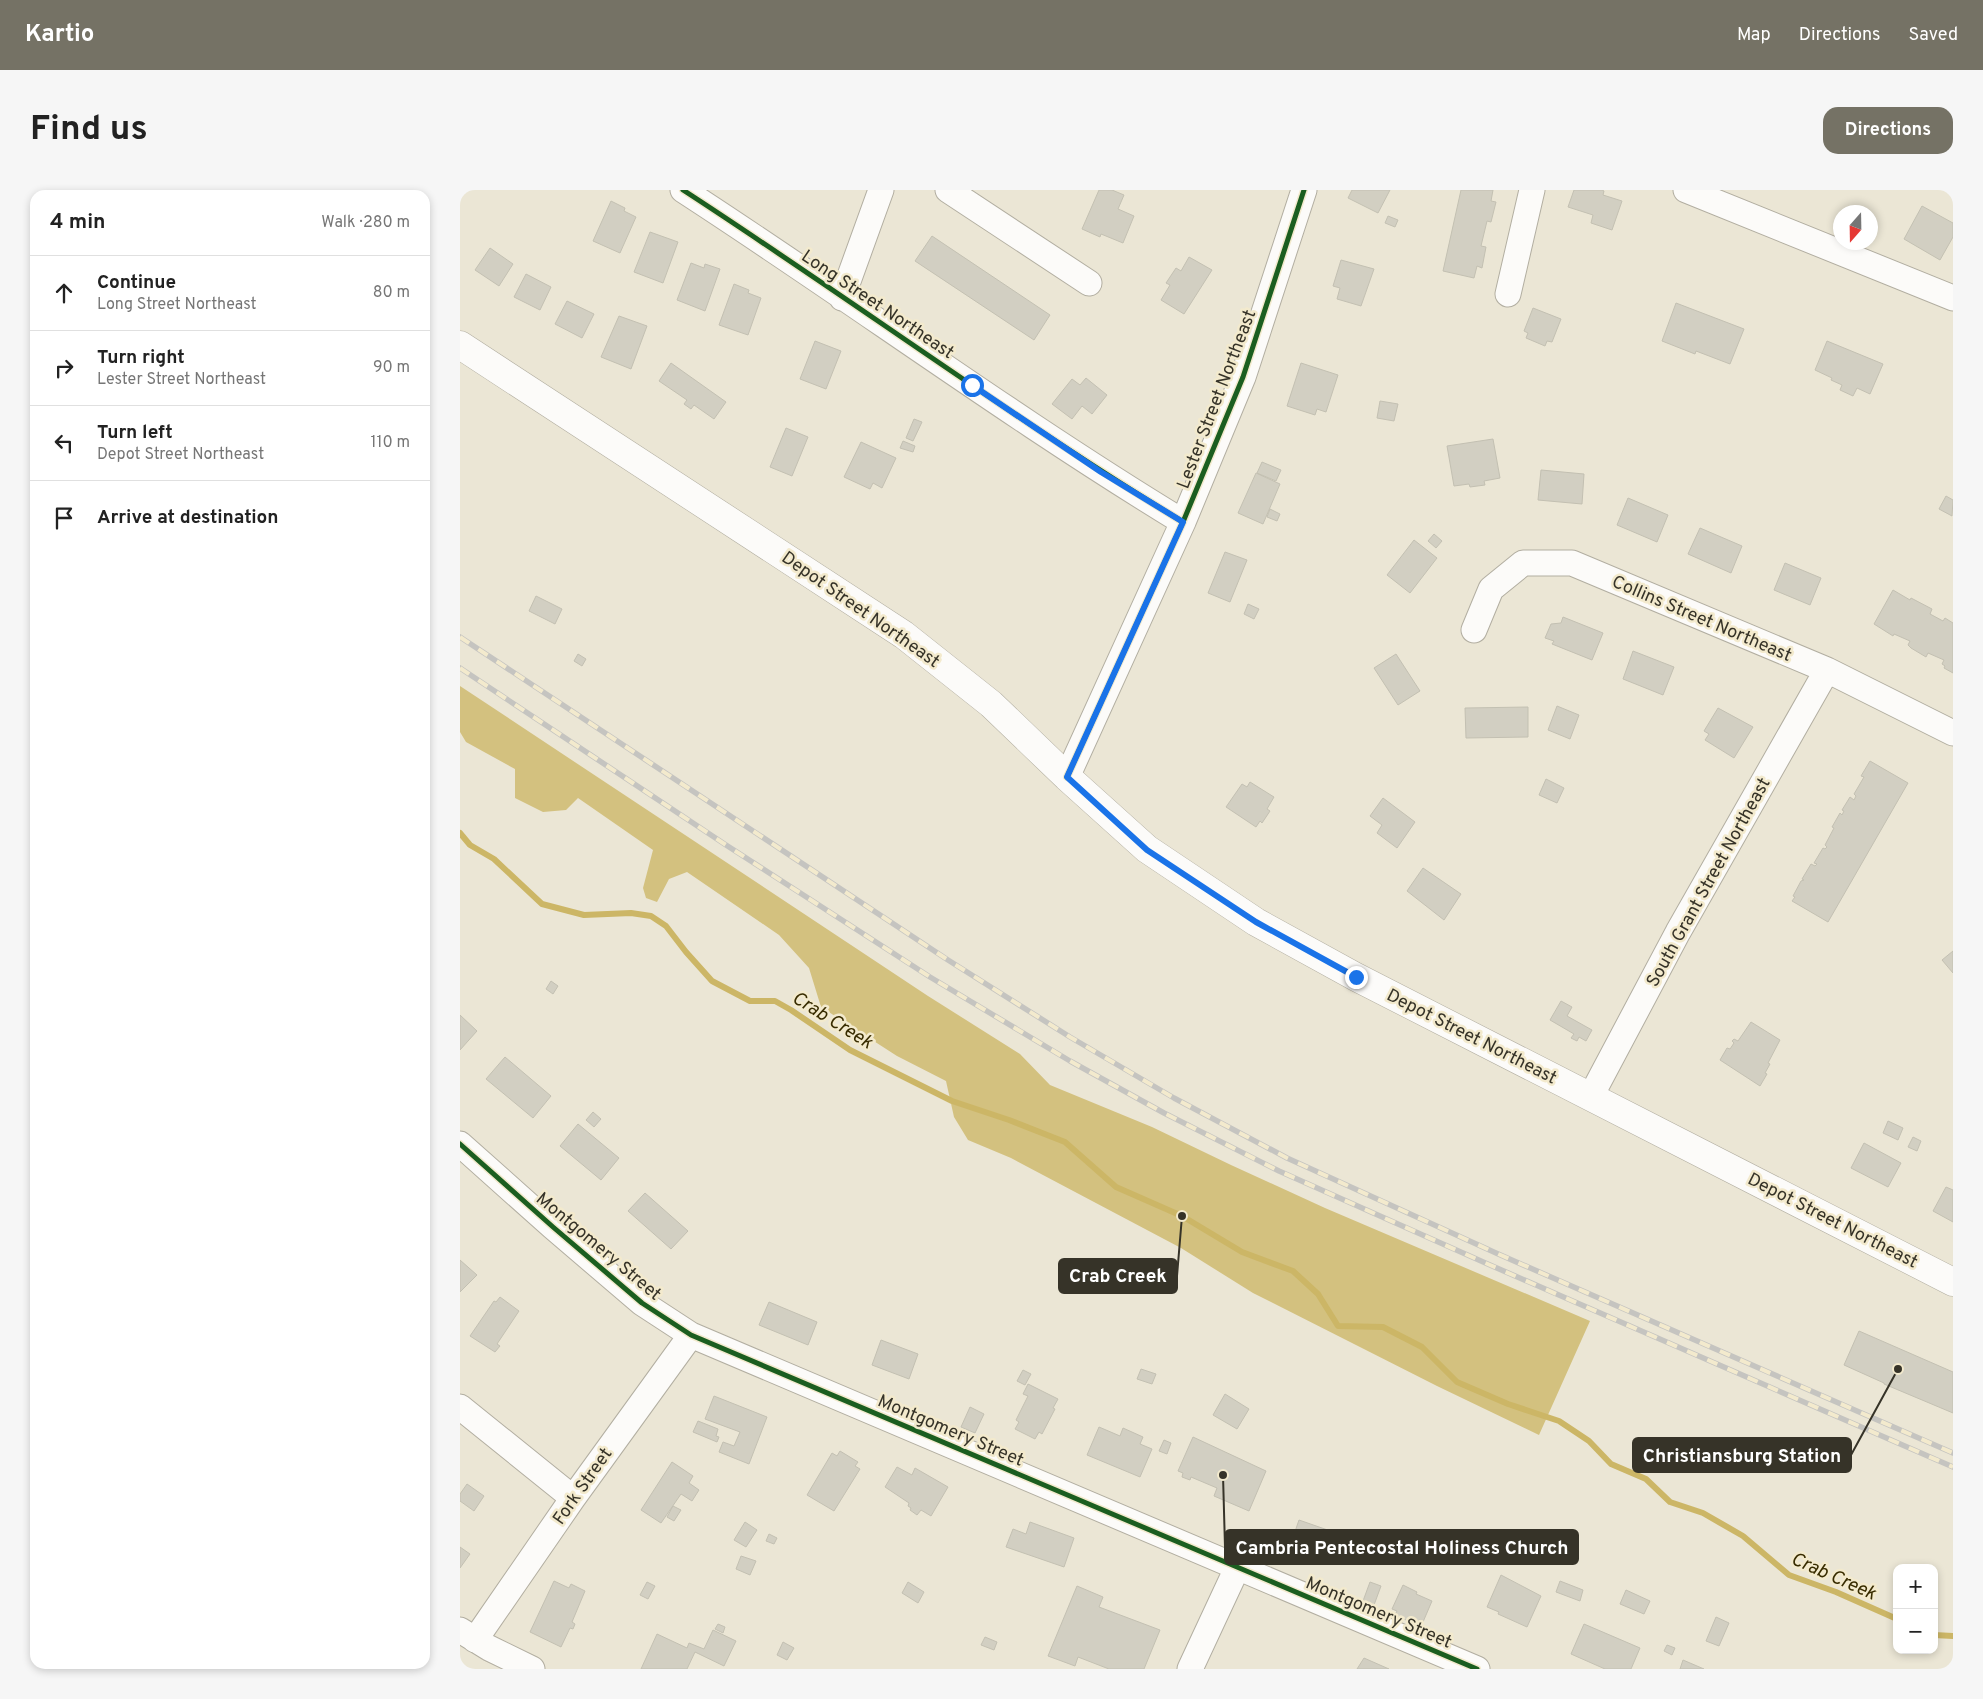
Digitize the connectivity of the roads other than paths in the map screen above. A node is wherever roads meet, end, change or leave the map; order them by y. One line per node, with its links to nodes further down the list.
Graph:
1 (684, 190): 9 (street, Long Street Northeast)
2 (881, 190): 9 (street)
3 (948, 190): 7 (street)
4 (1304, 190): 12 (street, Lester Street Northeast)
5 (1532, 190): 8 (street)
6 (1686, 190): 10 (street)
7 (1089, 283)
8 (1508, 294)
9 (842, 298): 12 (street, Long Street Northeast)
10 (1953, 298)
11 (460, 346): 16 (main road, Depot Street Northeast)
12 (1183, 522): 16 (street, Lester Street Northeast)
13 (1474, 630): 14 (street, Collins Street Northeast)
14 (1827, 670): 15 (street, Collins Street Northeast); 17 (street, South Grant Street Northeast)
15 (1953, 733)
16 (1067, 777): 17 (main road, Depot Street Northeast)
17 (1591, 1096): 19 (main road, Depot Street Northeast)
18 (460, 1144): 20 (street, Montgomery Street)
19 (1953, 1282)
20 (691, 1334): 22 (street, Fork Street); 23 (street, Montgomery Street)
21 (460, 1406): 22 (street)
22 (573, 1498): 24 (street, Fork Street)
23 (1238, 1566): 26 (street); 27 (street, Montgomery Street)
24 (467, 1635): 25 (street)
25 (532, 1669)
26 (1190, 1669)
27 (1477, 1669)

